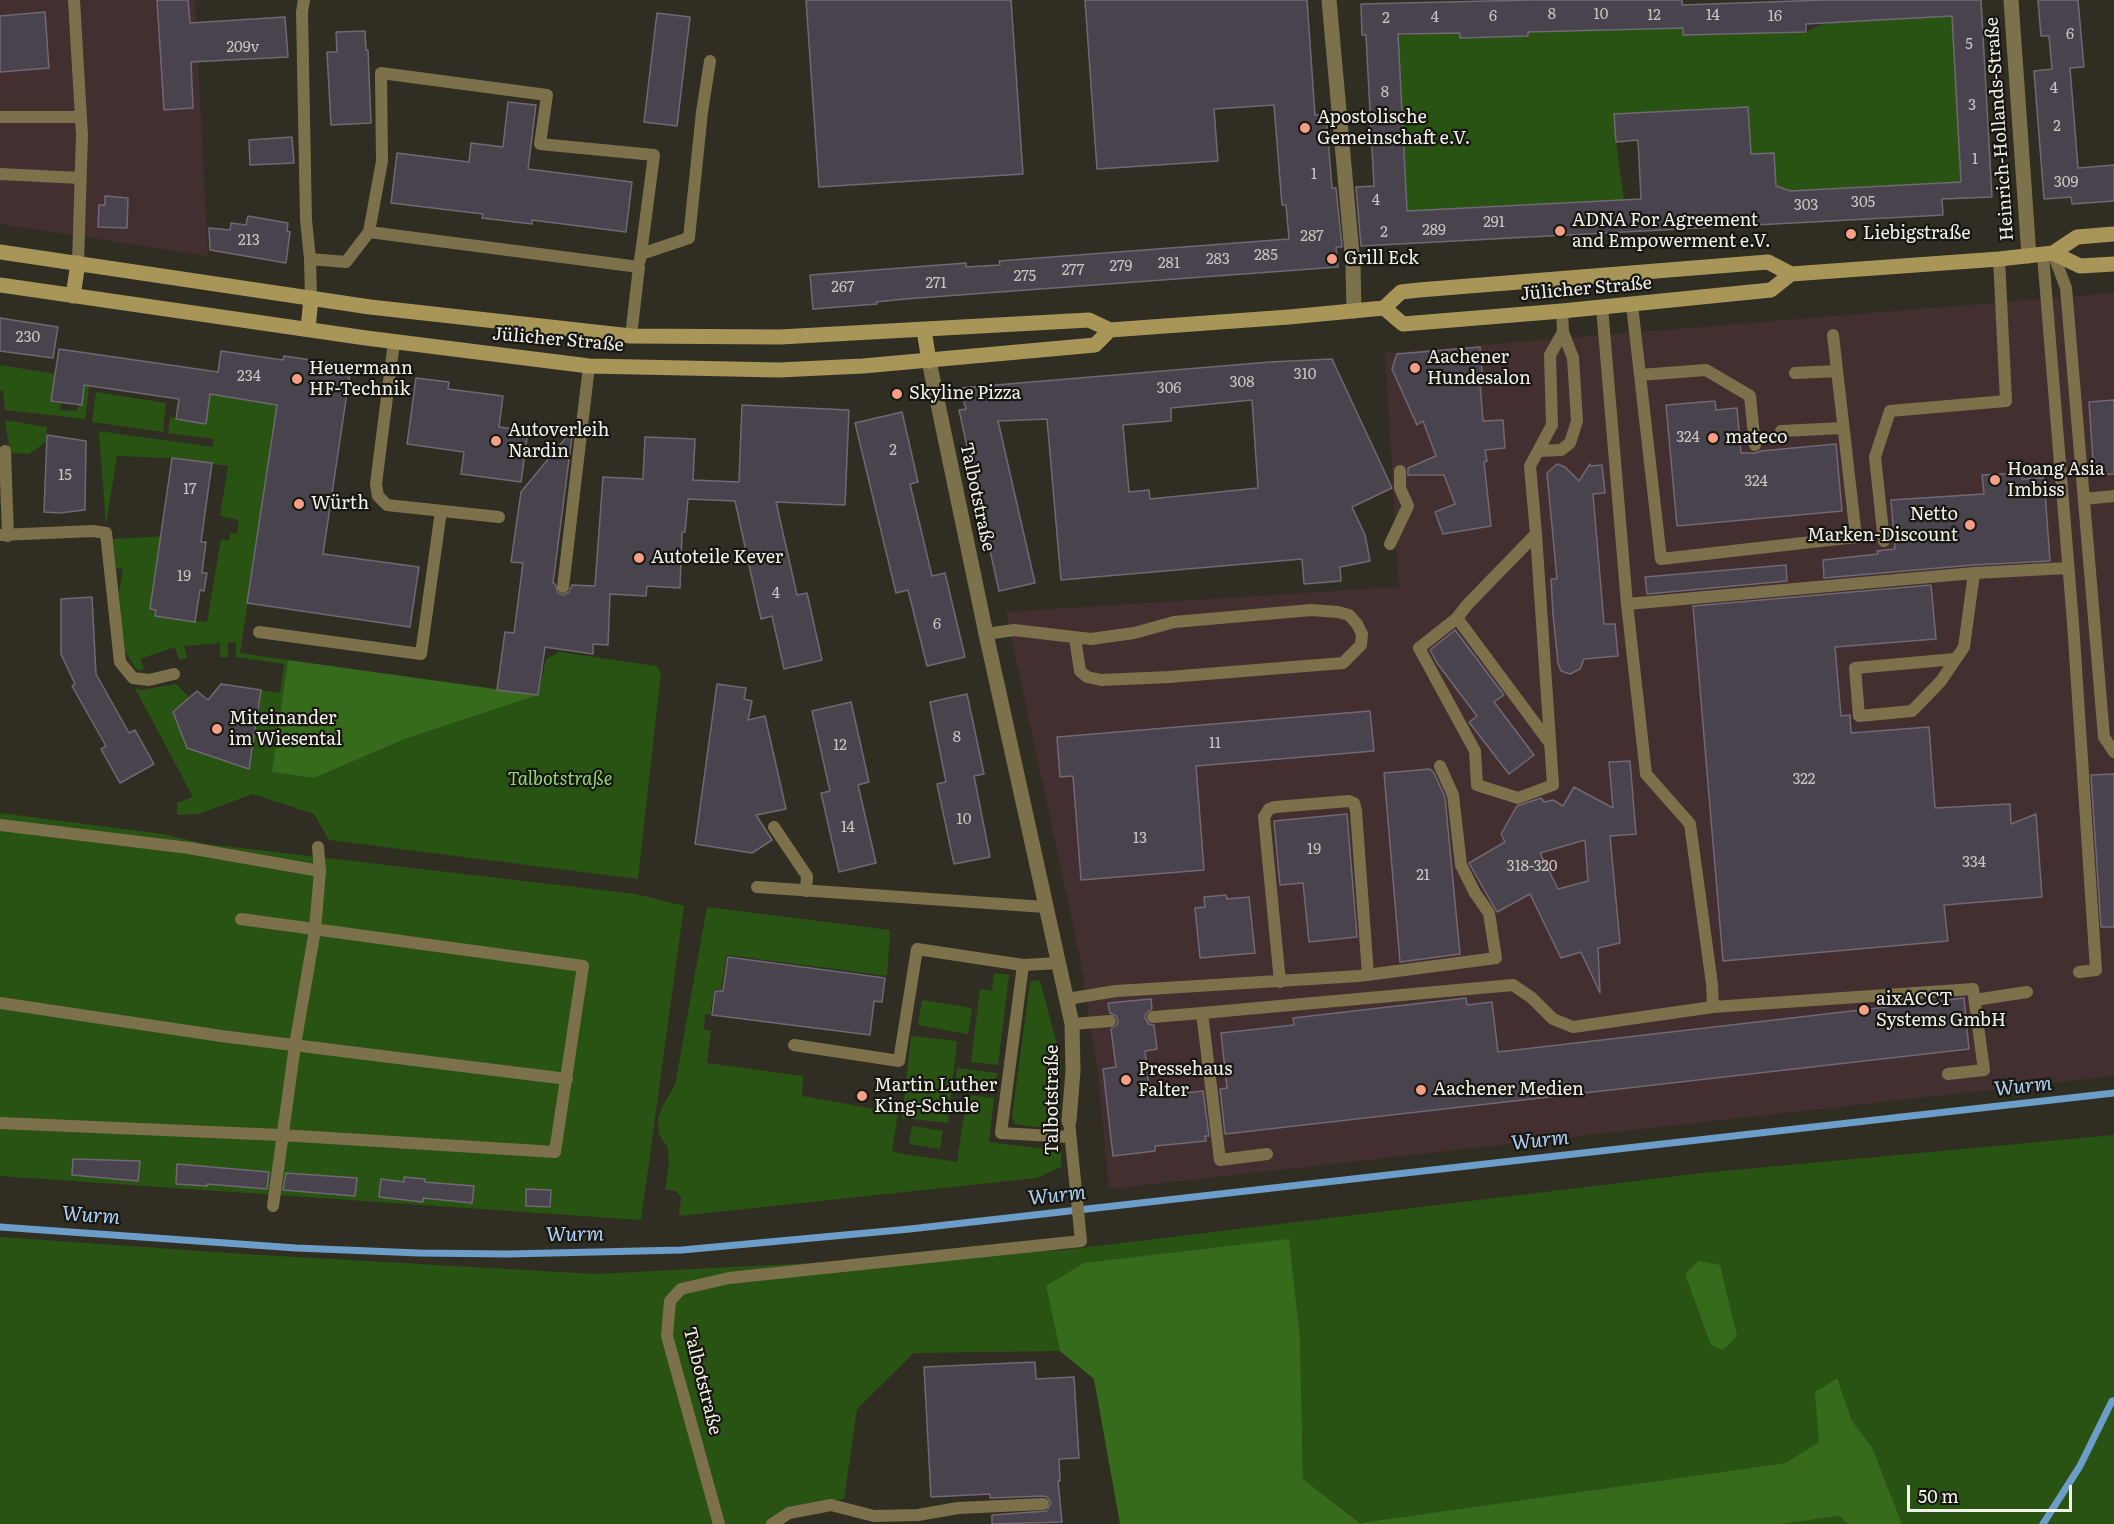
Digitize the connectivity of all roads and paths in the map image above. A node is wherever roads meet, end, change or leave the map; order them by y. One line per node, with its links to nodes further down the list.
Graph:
1 (74, 0): 7 (lane)
2 (304, 0): 15 (lane)
3 (1329, 0): 27 (street)
4 (2011, 0): 14 (street, Heinrich-Hollands-Straße)
5 (710, 61): 13 (lane)
6 (0, 117): 7 (lane)
7 (80, 117): 9 (lane)
8 (0, 174): 9 (lane)
9 (80, 178): 17 (lane)
10 (369, 232): 13 (lane); 15 (lane); 19 (lane)
11 (2114, 234): 14 (main road, Jülicher Straße)
12 (0, 252): 17 (main road, Jülicher Straße)
13 (641, 254): 19 (lane)
14 (2041, 255): 16 (main road, Jülicher Straße); 18 (main road, Jülicher Straße); 48 (lane); 55 (lane)
15 (310, 259): 23 (lane)
16 (1999, 259): 20 (main road, Jülicher Straße); 53 (lane)
17 (78, 263): 22 (main road); 23 (main road, Jülicher Straße)
18 (2114, 264)
19 (639, 267): 34 (lane)
20 (1791, 274): 24 (main road, Jülicher Straße); 26 (main road, Jülicher Straße)
21 (0, 285): 22 (main road, Jülicher Straße)
22 (73, 296): 29 (main road, Jülicher Straße)
23 (311, 297): 29 (main road); 34 (main road, Jülicher Straße)
24 (1632, 304): 25 (main road, Jülicher Straße); 40 (lane)
25 (1602, 307): 28 (main road, Jülicher Straße); 58 (lane)
26 (1384, 308): 27 (main road, Jülicher Straße); 28 (main road, Jülicher Straße)
27 (1354, 311): 31 (main road, Jülicher Straße)
28 (1562, 311): 32 (lane)
29 (308, 329): 35 (main road, Jülicher Straße)
30 (924, 330): 31 (main road, Jülicher Straße); 34 (main road, Jülicher Straße); 36 (main road)
31 (1110, 330): 36 (main road, Jülicher Straße)
32 (1563, 332): 45 (lane); 45 (lane)
33 (1833, 335): 38 (lane)
34 (631, 336)
35 (394, 342): 37 (main road, Jülicher Straße); 49 (lane)
36 (929, 361): 37 (main road, Jülicher Straße); 61 (street, Talbotstraße)
37 (589, 366): 57 (lane)
38 (1837, 371): 39 (lane); 41 (lane)
39 (1795, 374)
40 (1640, 375): 41 (lane); 43 (lane)
41 (1843, 428): 42 (lane)
42 (1781, 431)
43 (1755, 445)
44 (5, 451): 52 (lane)
45 (1539, 451): 51 (lane)
46 (1400, 471): 54 (lane)
47 (2114, 496): 48 (lane)
48 (2085, 499): 66 (lane)
49 (441, 511): 50 (lane); 60 (lane)
50 (499, 517)
51 (1536, 534): 59 (lane); 65 (lane)
52 (4, 535): 64 (lane)
53 (1884, 541)
54 (1390, 544)
55 (2068, 568): 56 (lane); 79 (lane)
56 (1974, 573): 58 (lane); 63 (lane)
57 (562, 586)
58 (1627, 604): 86 (lane)
59 (1456, 618): 65 (lane); 65 (lane)
60 (259, 632)
61 (986, 634): 62 (lane); 74 (street, Talbotstraße)
62 (1076, 638): 62 (lane)
63 (1955, 659): 63 (lane)
64 (174, 674)
65 (1550, 744)
66 (2114, 752)
67 (1440, 766): 80 (lane)
68 (0, 825): 71 (lane)
69 (774, 827): 73 (lane)
70 (318, 847): 71 (lane)
71 (320, 871): 76 (lane)
72 (757, 887): 73 (lane)
73 (806, 891): 74 (lane)
74 (1046, 907): 77 (street, Talbotstraße)
75 (241, 919): 76 (lane)
76 (315, 930): 91 (lane); 94 (lane)
77 (1059, 963): 78 (lane); 83 (street, Talbotstraße)
78 (1023, 965): 92 (lane); 98 (lane)
79 (2079, 972)
80 (1368, 975): 81 (lane); 81 (lane)
81 (1280, 982): 83 (lane)
82 (2027, 992): 84 (lane)
83 (1067, 999): 90 (street, Talbotstraße)
84 (1975, 1000): 86 (lane); 93 (lane)
85 (0, 1003): 91 (lane)
86 (1713, 1007): 87 (lane)
87 (1202, 1013): 88 (lane); 99 (lane)
88 (1153, 1017)
89 (1110, 1020): 90 (lane)
90 (1072, 1024): 95 (street, Talbotstraße)
91 (295, 1045): 94 (lane); 97 (lane)
92 (794, 1045)
93 (1948, 1074)
94 (567, 1079): 97 (lane)
95 (1069, 1121): 98 (lane, Talbotstraße)
96 (0, 1123): 97 (lane)
97 (281, 1135): 100 (lane)
98 (1070, 1137): 102 (lane, Talbotstraße)
99 (1267, 1154)
100 (273, 1206)
101 (1043, 1504): 103 (lane)
102 (719, 1524)
103 (772, 1524)

